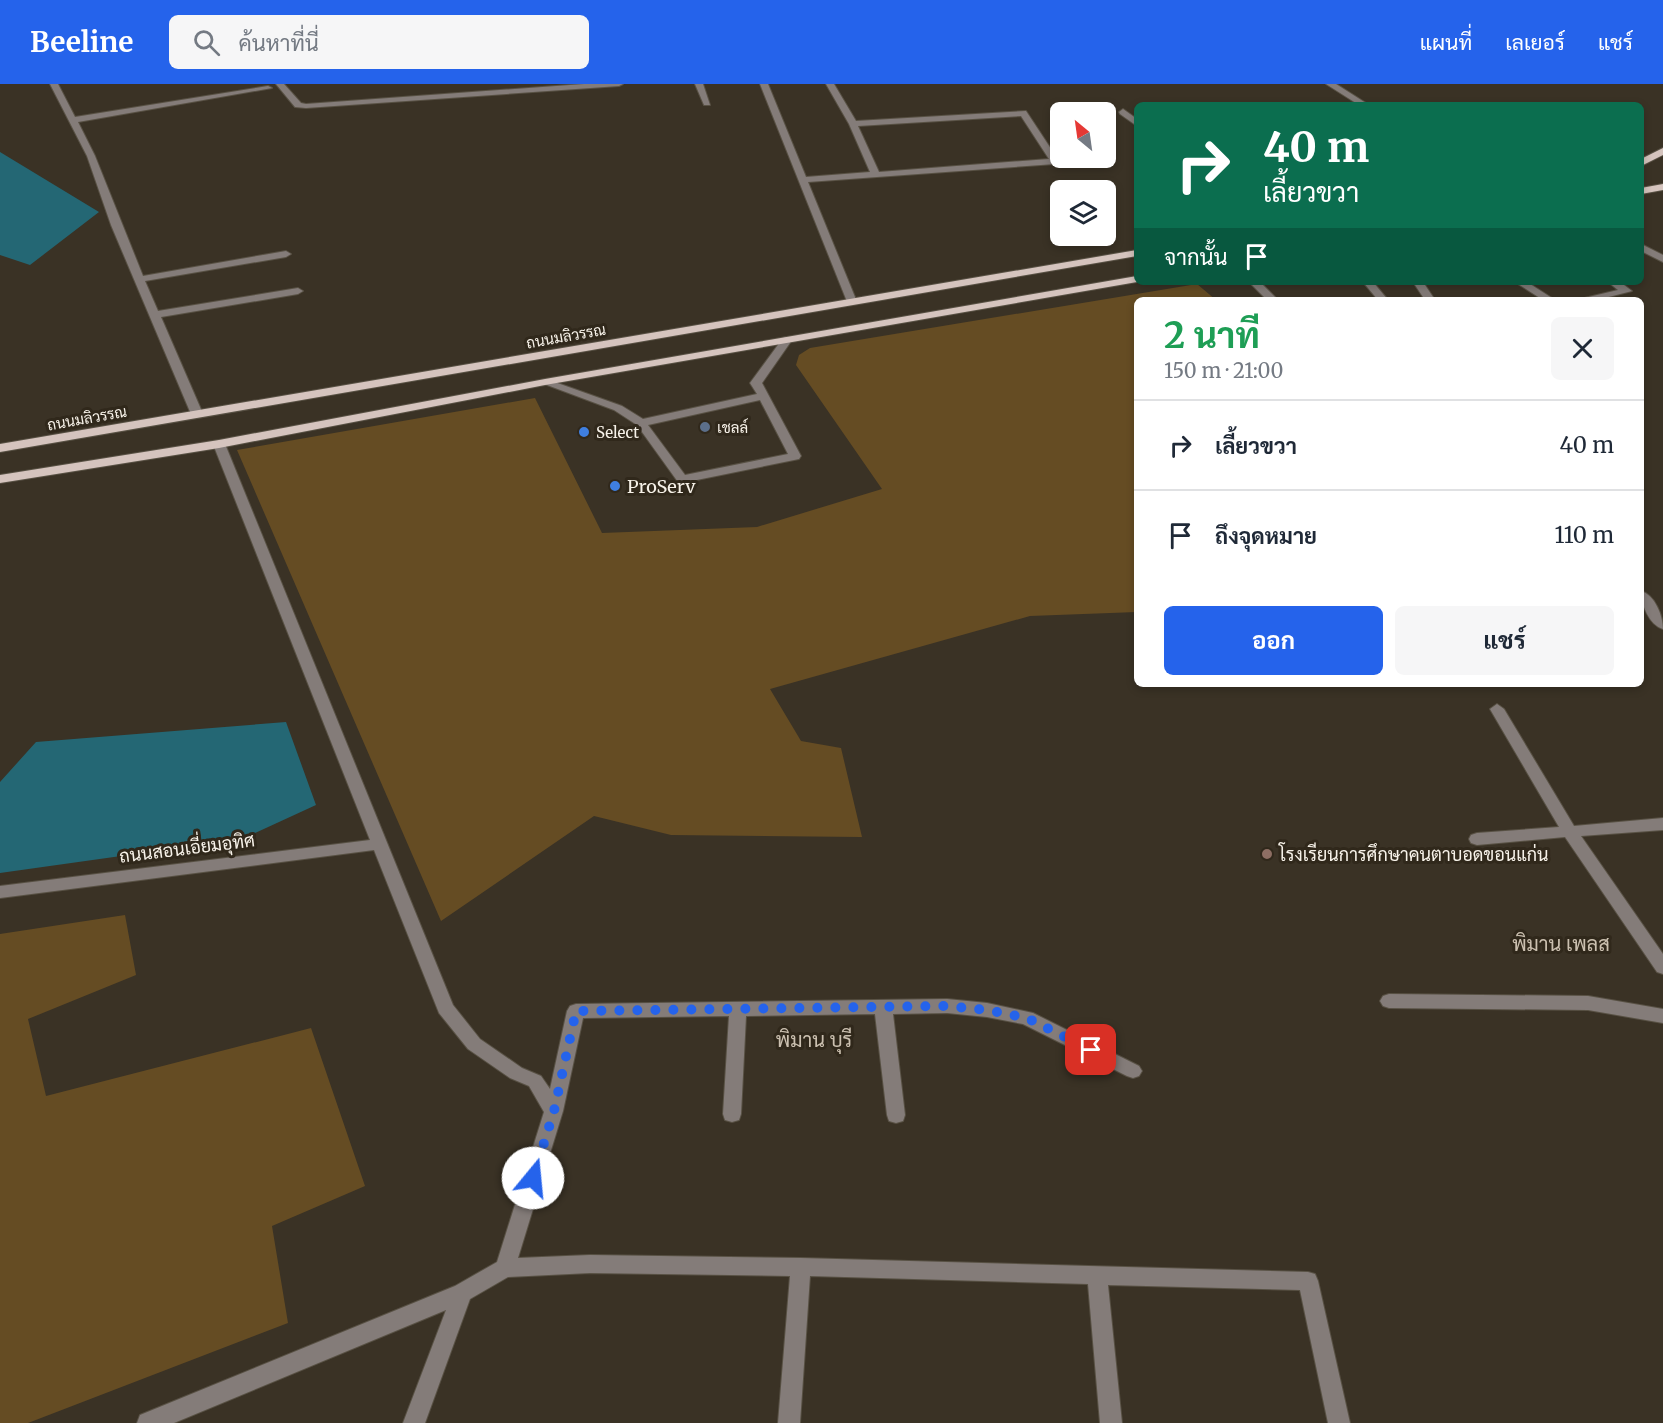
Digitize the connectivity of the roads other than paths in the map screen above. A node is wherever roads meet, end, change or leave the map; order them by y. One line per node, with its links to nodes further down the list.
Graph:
1 (54, 84): 12 (street)
2 (280, 84): 3 (street)
3 (619, 84)
4 (699, 84): 10 (street)
5 (764, 84): 20 (street)
6 (830, 84): 14 (street)
7 (1330, 84): 9 (street)
8 (268, 88): 12 (street)
9 (1360, 102)
10 (708, 103)
11 (1123, 112): 13 (street)
12 (73, 120): 27 (street)
13 (1134, 121)
14 (853, 124): 19 (street); 19 (street)
15 (1663, 151): 16 (main road)
16 (1644, 163)
17 (1663, 163): 18 (main road)
18 (1644, 165)
19 (876, 175): 20 (street)
20 (804, 180): 38 (street)
21 (1663, 187): 22 (main road)
22 (1644, 190)
23 (1644, 249): 26 (street)
24 (286, 254): 27 (street)
25 (1134, 254): 38 (main road, ถนนมลิวรรณ)
26 (1663, 259)
27 (140, 279): 39 (street)
28 (1134, 280): 40 (main road)
29 (1257, 285): 34 (street)
30 (1370, 285): 35 (street)
31 (1525, 285): 36 (street)
32 (1618, 285): 37 (street)
33 (298, 291): 39 (street)
34 (1270, 297)
35 (1380, 297)
36 (1545, 297)
37 (1596, 297)
38 (852, 302): 43 (main road, ถนนมลิวรรณ)
39 (154, 315): 43 (street)
40 (788, 340): 41 (main road); 42 (street)
41 (545, 382): 44 (street); 45 (main road)
42 (764, 396): 44 (street); 44 (street)
43 (198, 414): 46 (main road, ถนนมลิวรรณ)
44 (641, 423)
45 (219, 444): 47 (main road); 54 (street)
46 (0, 448)
47 (0, 479)
48 (1644, 599): 49 (street)
49 (1663, 625)
50 (1497, 709): 52 (street)
51 (1663, 824): 52 (street)
52 (1569, 831): 53 (street); 56 (street)
53 (1477, 839)
54 (380, 844): 55 (street, ถนนสอนเอี่ยมอุทิศ); 62 (street)
55 (0, 892)
56 (1663, 967)
57 (1389, 1001): 60 (street)
58 (883, 1007): 59 (street); 61 (street); 64 (street)
59 (738, 1009): 62 (street); 63 (street)
60 (1663, 1016)
61 (1133, 1071)
62 (554, 1111): 66 (street)
63 (732, 1114)
64 (896, 1115)
65 (801, 1267): 66 (street); 67 (street); 71 (street)
66 (505, 1268): 68 (street)
67 (1097, 1276): 72 (street); 73 (street)
68 (462, 1293): 69 (street); 70 (street)
69 (148, 1423)
70 (414, 1423)
71 (789, 1423)
72 (1111, 1423)
73 (1339, 1423)

